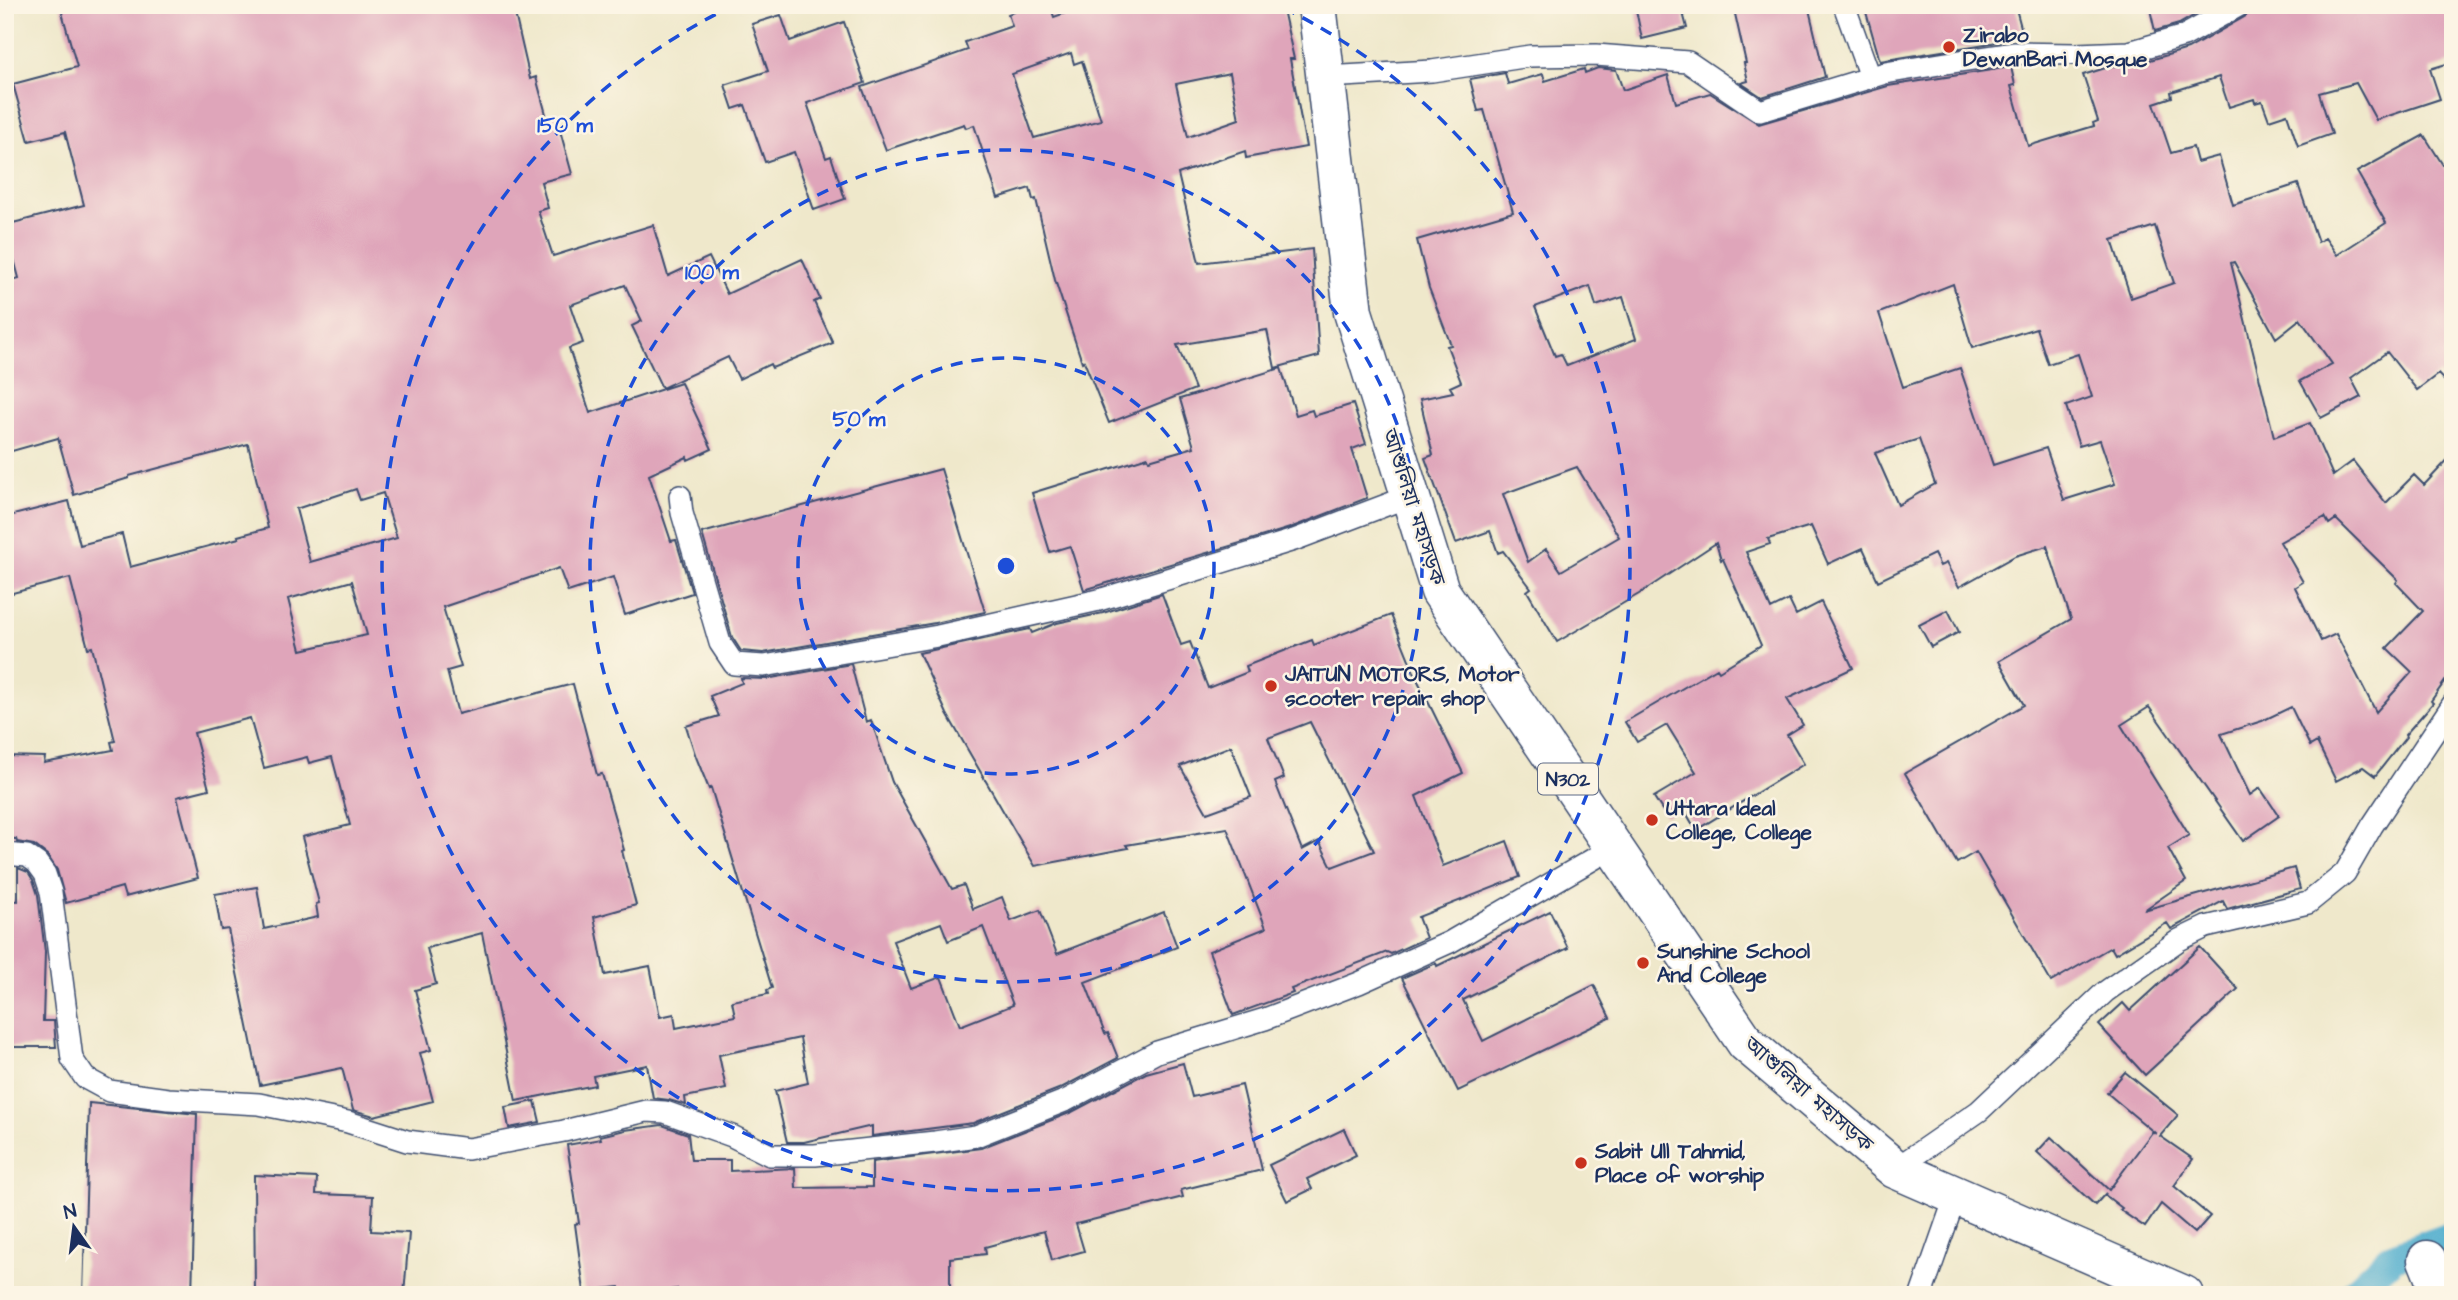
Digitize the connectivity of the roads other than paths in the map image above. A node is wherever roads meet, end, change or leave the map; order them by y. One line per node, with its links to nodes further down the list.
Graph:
1 (1317, 5): 4 (highway, আশুলিয়া মহাসড়ক / N302)
2 (1844, 5): 5 (street)
3 (2240, 5): 5 (street)
4 (1326, 77): 5 (street); 7 (highway, আশুলিয়া মহাসড়ক / N302)
5 (1870, 77)
6 (680, 496): 7 (street)
7 (1410, 496): 9 (highway, আশুলিয়া মহাসড়ক / N302)
8 (2453, 704): 11 (street)
9 (1614, 847): 10 (street); 11 (highway, আশুলিয়া মহাসড়ক / N302)
10 (5, 854)
11 (1895, 1169): 12 (highway, আশুলিয়া মহাসড়ক / N302)
12 (1956, 1195): 14 (street); 15 (highway, আশুলিয়া মহাসড়ক / N302)
13 (2427, 1260): 16 (highway)
14 (1921, 1295)
15 (2184, 1295)
16 (2441, 1295)

